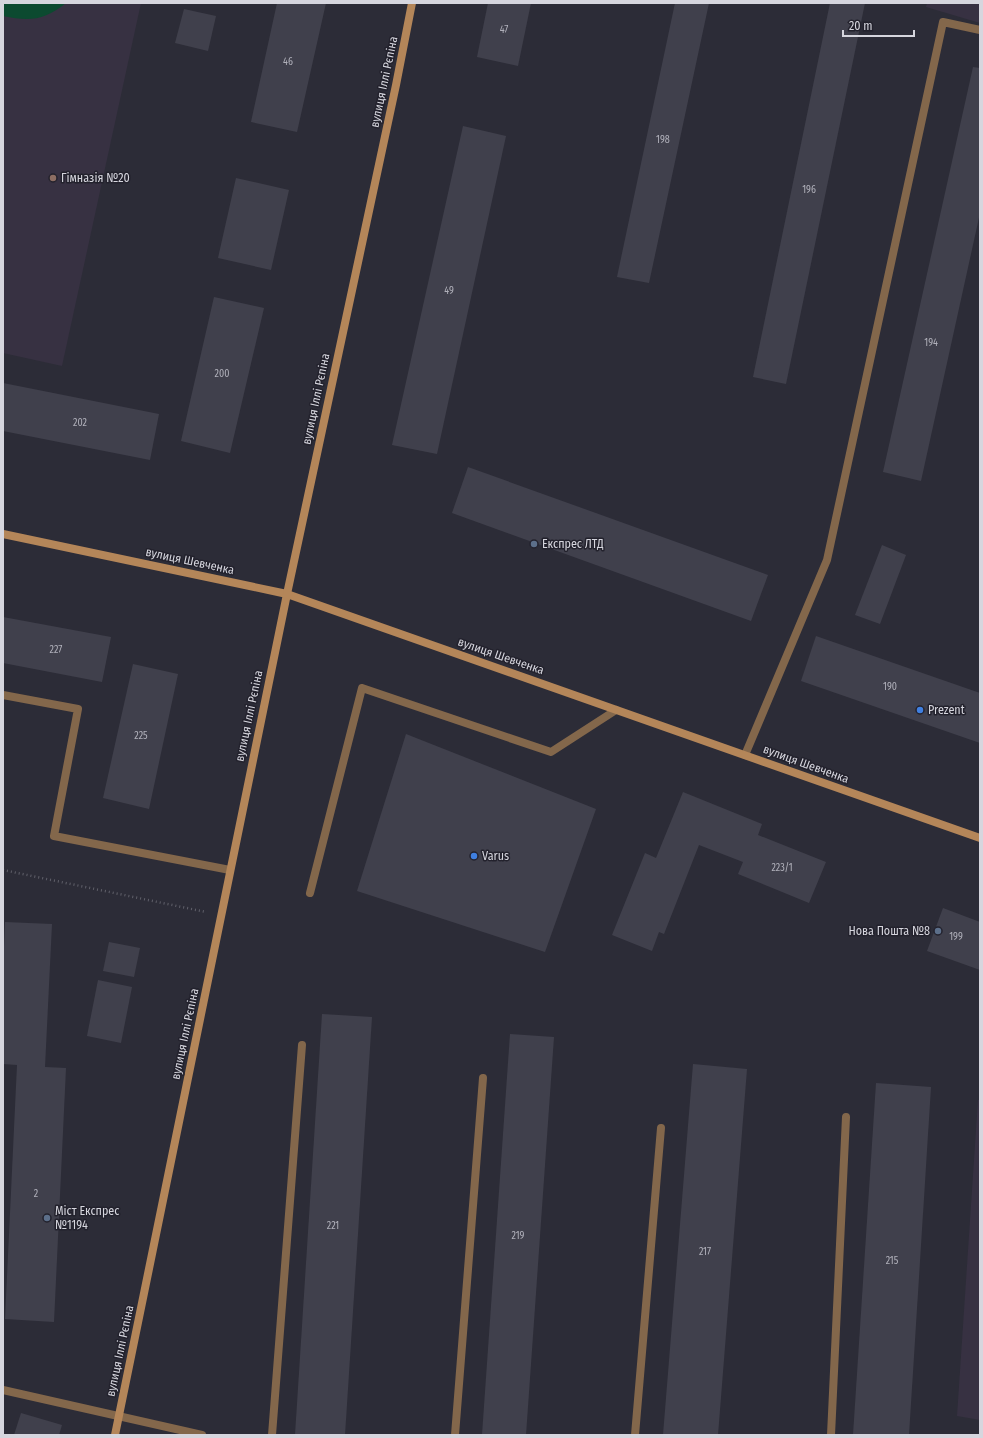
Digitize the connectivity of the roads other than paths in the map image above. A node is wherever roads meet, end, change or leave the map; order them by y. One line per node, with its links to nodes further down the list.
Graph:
1 (412, 3): 4 (street, вулиця Іллі Рєпіна)
2 (980, 30): 7 (street)
3 (3, 534): 4 (street, вулиця Шевченка)
4 (287, 594): 6 (street, вулиця Шевченка); 9 (street, вулиця Іллі Рєпіна)
5 (3, 695): 9 (street)
6 (616, 710): 7 (street, вулиця Шевченка); 10 (street)
7 (745, 755): 8 (street, вулиця Шевченка)
8 (980, 838)
9 (230, 870): 16 (street, вулиця Іллі Рєпіна)
10 (310, 893)
11 (302, 1045): 19 (street)
12 (483, 1078): 20 (street)
13 (846, 1117): 22 (street)
14 (661, 1128): 21 (street)
15 (3, 1390): 16 (street)
16 (119, 1417): 17 (street, вулиця Іллі Рєпіна); 18 (street)
17 (115, 1435)
18 (202, 1435)
19 (272, 1435)
20 (455, 1435)
21 (635, 1435)
22 (830, 1435)

